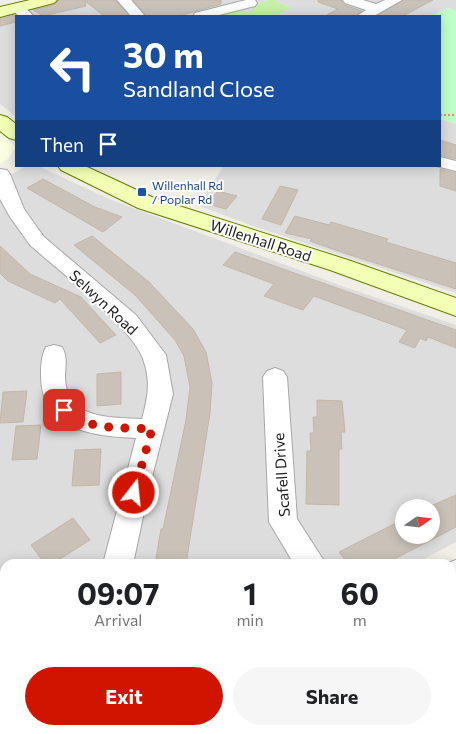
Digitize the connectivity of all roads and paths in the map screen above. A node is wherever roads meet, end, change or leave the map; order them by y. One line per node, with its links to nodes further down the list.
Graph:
1 (49, 0): 8 (main road)
2 (124, 0): 9 (street)
3 (350, 0): 6 (street)
4 (395, 0): 6 (street)
5 (247, 6): 10 (street)
6 (378, 9): 11 (street)
7 (0, 12): 8 (main road)
8 (22, 12)
9 (137, 15)
10 (205, 15)
11 (366, 15)
12 (441, 115): 13 (path)
13 (456, 115)
14 (0, 121): 15 (main road)
15 (15, 133)
16 (441, 162): 17 (street)
17 (456, 166)
18 (80, 168): 20 (main road, Willenhall Road)
19 (5, 181): 23 (street, Selwyn Road)
20 (456, 307)
21 (54, 354): 23 (street)
22 (275, 377): 25 (street, Scafell Drive)
23 (152, 429): 24 (street, Selwyn Road)
24 (119, 559)
25 (308, 559)

